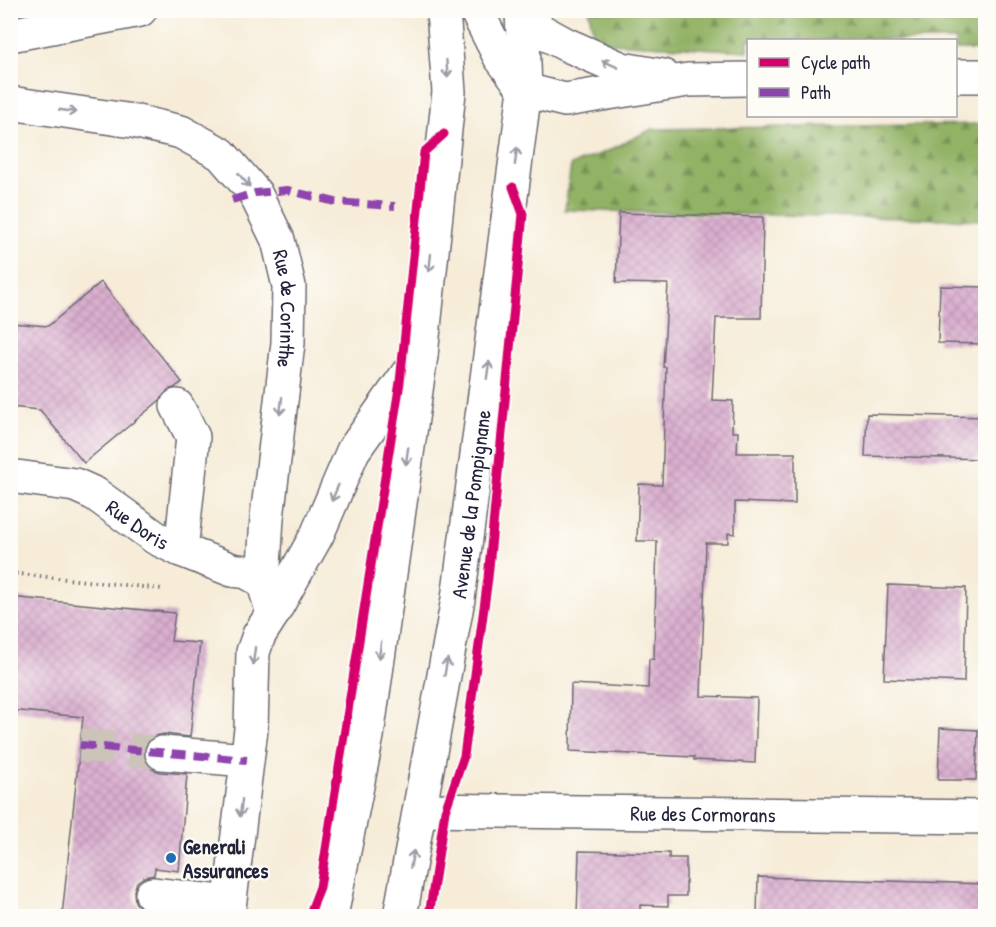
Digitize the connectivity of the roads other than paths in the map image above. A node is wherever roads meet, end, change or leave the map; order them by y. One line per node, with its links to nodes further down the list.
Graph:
1 (140, 10): 5 (main road)
2 (443, 10): 12 (main road, one-way to 12)
3 (476, 10): 10 (main road)
4 (523, 14): 9 (main road, one-way to 4); 10 (main road, Avenue de la Pompignane)
5 (10, 34)
6 (957, 76): 7 (main road)
7 (986, 76)
8 (747, 79): 9 (main road)
9 (688, 80): 10 (main road)
10 (525, 90): 20 (main road, Avenue de la Pompignane, one-way to 10)
11 (10, 103): 16 (main road, Rue de Corinthe, one-way to 16)
12 (421, 355): 17 (main road, one-way to 17); 24 (main road, one-way to 24)
13 (177, 406): 15 (main road)
14 (10, 476): 15 (main road, Rue Doris)
15 (181, 550): 16 (main road, Rue Doris)
16 (263, 581): 17 (main road, Rue de Corinthe)
17 (273, 613): 18 (main road, one-way to 18)
18 (249, 745): 19 (main road); 23 (main road, one-way to 23)
19 (162, 753)
20 (421, 810): 21 (main road, Rue des Cormorans); 25 (main road, Avenue de la Pompignane, one-way to 20)
21 (986, 817)
22 (152, 894): 23 (main road)
23 (229, 910)
24 (331, 916)
25 (400, 916)

